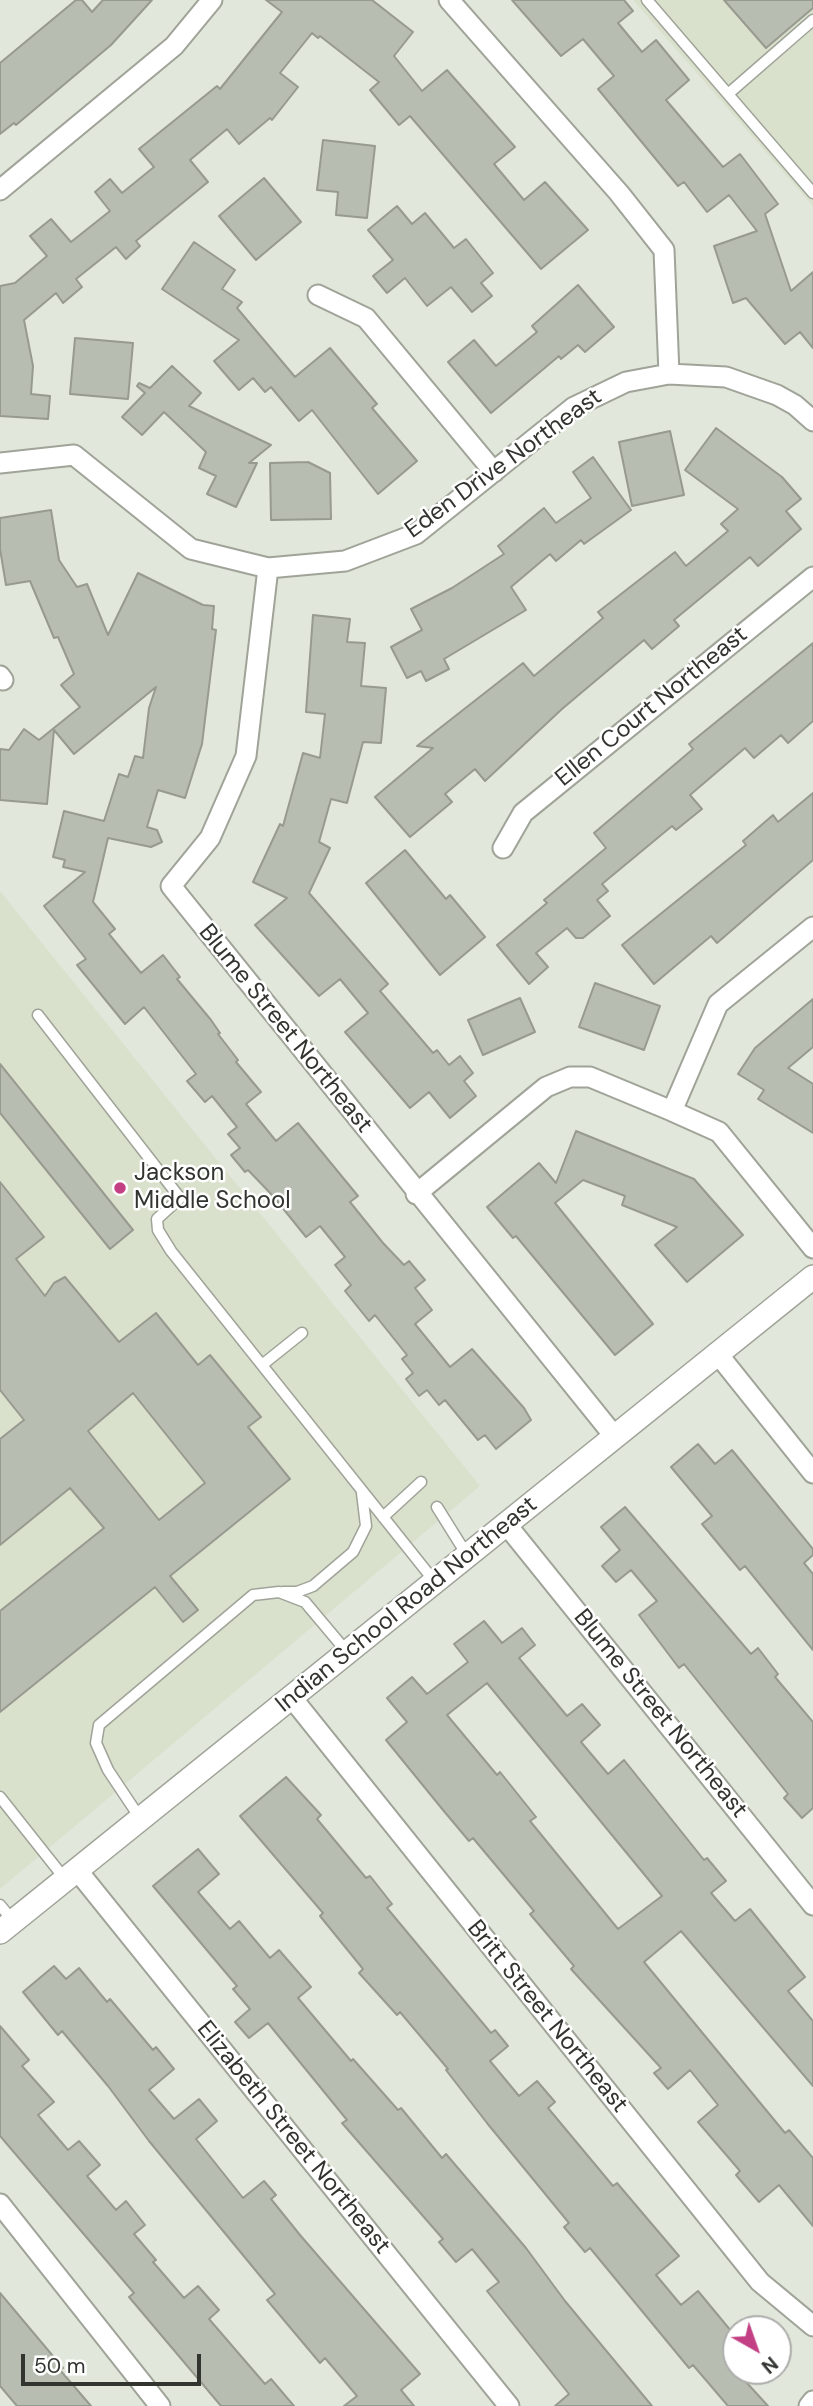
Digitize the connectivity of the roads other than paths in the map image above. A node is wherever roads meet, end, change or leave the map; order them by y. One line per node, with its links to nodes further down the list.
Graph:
1 (212, 0): 6 (street)
2 (449, 0): 9 (street)
3 (647, 0): 5 (lane)
4 (813, 20): 5 (lane)
5 (728, 94): 7 (lane)
6 (0, 190)
7 (813, 193)
8 (318, 295): 12 (street)
9 (669, 374): 10 (street, Eden Drive Northeast); 12 (street, Eden Drive Northeast)
10 (813, 421)
11 (0, 463): 13 (street, Eden Drive Northeast)
12 (494, 472): 13 (street, Eden Drive Northeast)
13 (268, 568): 19 (street, Blume Street Northeast)
14 (813, 577): 15 (street, Ellen Court Northeast)
15 (503, 848)
16 (813, 927): 18 (street)
17 (38, 1015): 24 (lane)
18 (672, 1111): 19 (street); 20 (street)
19 (416, 1194): 25 (street, Blume Street Northeast)
20 (813, 1248)
21 (813, 1277): 23 (street, Indian School Road Northeast)
22 (302, 1333): 24 (lane)
23 (717, 1353): 25 (street, Indian School Road Northeast); 26 (street)
24 (262, 1365): 28 (lane)
25 (615, 1437): 31 (street, Indian School Road Northeast)
26 (813, 1473)
27 (421, 1482): 30 (lane)
28 (361, 1489): 30 (lane); 34 (lane)
29 (437, 1507): 32 (lane)
30 (383, 1517): 33 (lane)
31 (506, 1524): 32 (street, Indian School Road Northeast); 40 (street, Blume Street Northeast)
32 (468, 1555): 33 (street, Indian School Road Northeast)
33 (435, 1582): 35 (street, Indian School Road Northeast)
34 (279, 1592): 35 (lane); 38 (lane)
35 (347, 1653): 36 (street, Indian School Road Northeast)
36 (292, 1698): 38 (street, Indian School Road Northeast); 43 (street, Britt Street Northeast)
37 (0, 1797): 39 (lane)
38 (140, 1819): 39 (street, Indian School Road Northeast)
39 (71, 1875): 41 (street, Indian School Road Northeast); 46 (street, Elizabeth Street Northeast)
40 (813, 1905)
41 (4, 1920)
42 (0, 2204): 45 (street)
43 (813, 2326)
44 (813, 2401): 47 (street)
45 (160, 2406)
46 (509, 2406)
47 (809, 2406)

